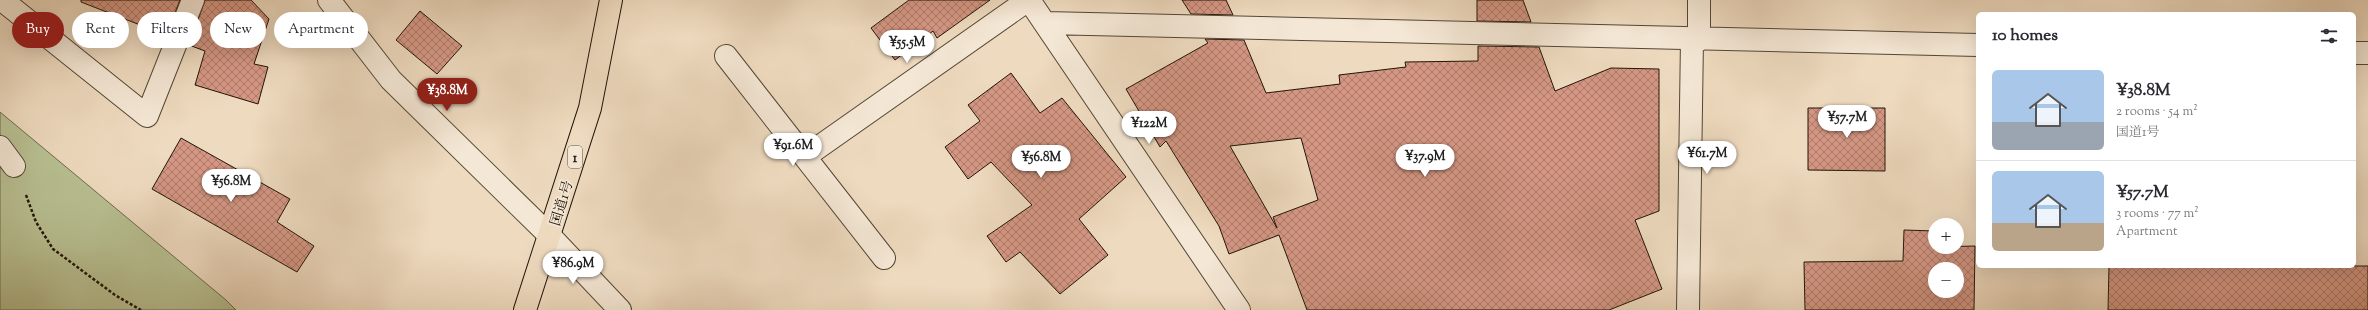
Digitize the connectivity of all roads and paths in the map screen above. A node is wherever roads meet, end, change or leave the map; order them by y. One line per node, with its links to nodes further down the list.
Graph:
1 (2, 0): 2 (street)
2 (193, 0)
3 (330, 0): 16 (street)
4 (611, 0): 16 (highway, 国道1号 / 1)
5 (1029, 0): 7 (street); 14 (street)
6 (1699, 0): 8 (street)
7 (1046, 23): 8 (street); 21 (street)
8 (1695, 39): 9 (street); 22 (street)
9 (1976, 45)
10 (2356, 53): 11 (street)
11 (2368, 54)
12 (726, 56): 14 (street)
13 (0, 147): 15 (street)
14 (806, 156): 17 (street)
15 (14, 166): 18 (path)
16 (550, 236): 19 (highway, 国道1号 / 1); 20 (street)
17 (884, 258)
18 (141, 310)
19 (525, 310)
20 (620, 310)
21 (1239, 310)
22 (1688, 310)

